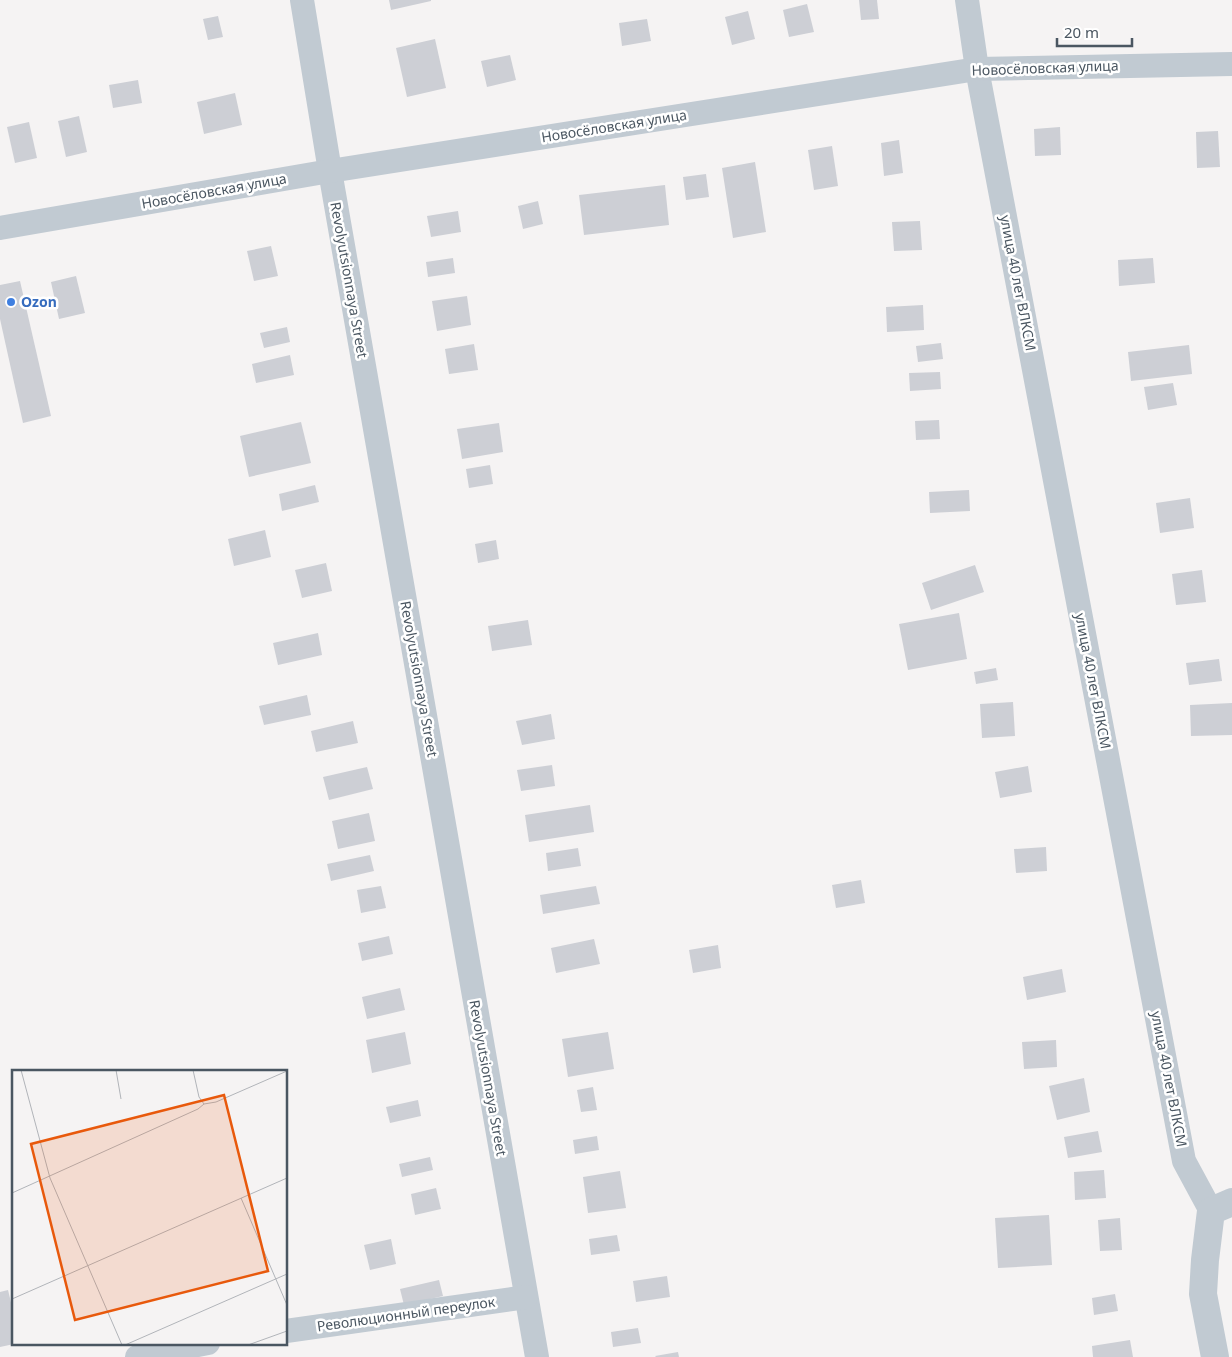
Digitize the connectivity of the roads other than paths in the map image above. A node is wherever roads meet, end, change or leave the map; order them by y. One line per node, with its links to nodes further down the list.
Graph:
1 (302, 0): 5 (street, Revolyutsionnaya Street)
2 (967, 0): 4 (street, улица 40 лет ВЛКСМ)
3 (1232, 64): 4 (street, Новосёловская улица)
4 (978, 69): 5 (street, Новосёловская улица); 7 (street, улица 40 лет ВЛКСМ)
5 (330, 171): 6 (street, Новосёловская улица); 8 (street, Revolyutsionnaya Street)
6 (0, 228)
7 (1222, 1207): 13 (street, улица 40 лет ВЛКСМ)
8 (526, 1297): 9 (street, Революционный переулок); 12 (street, Revolyutsionnaya Street)
9 (288, 1331)
10 (203, 1344): 11 (street)
11 (137, 1357)
12 (537, 1357)
13 (1214, 1357)

